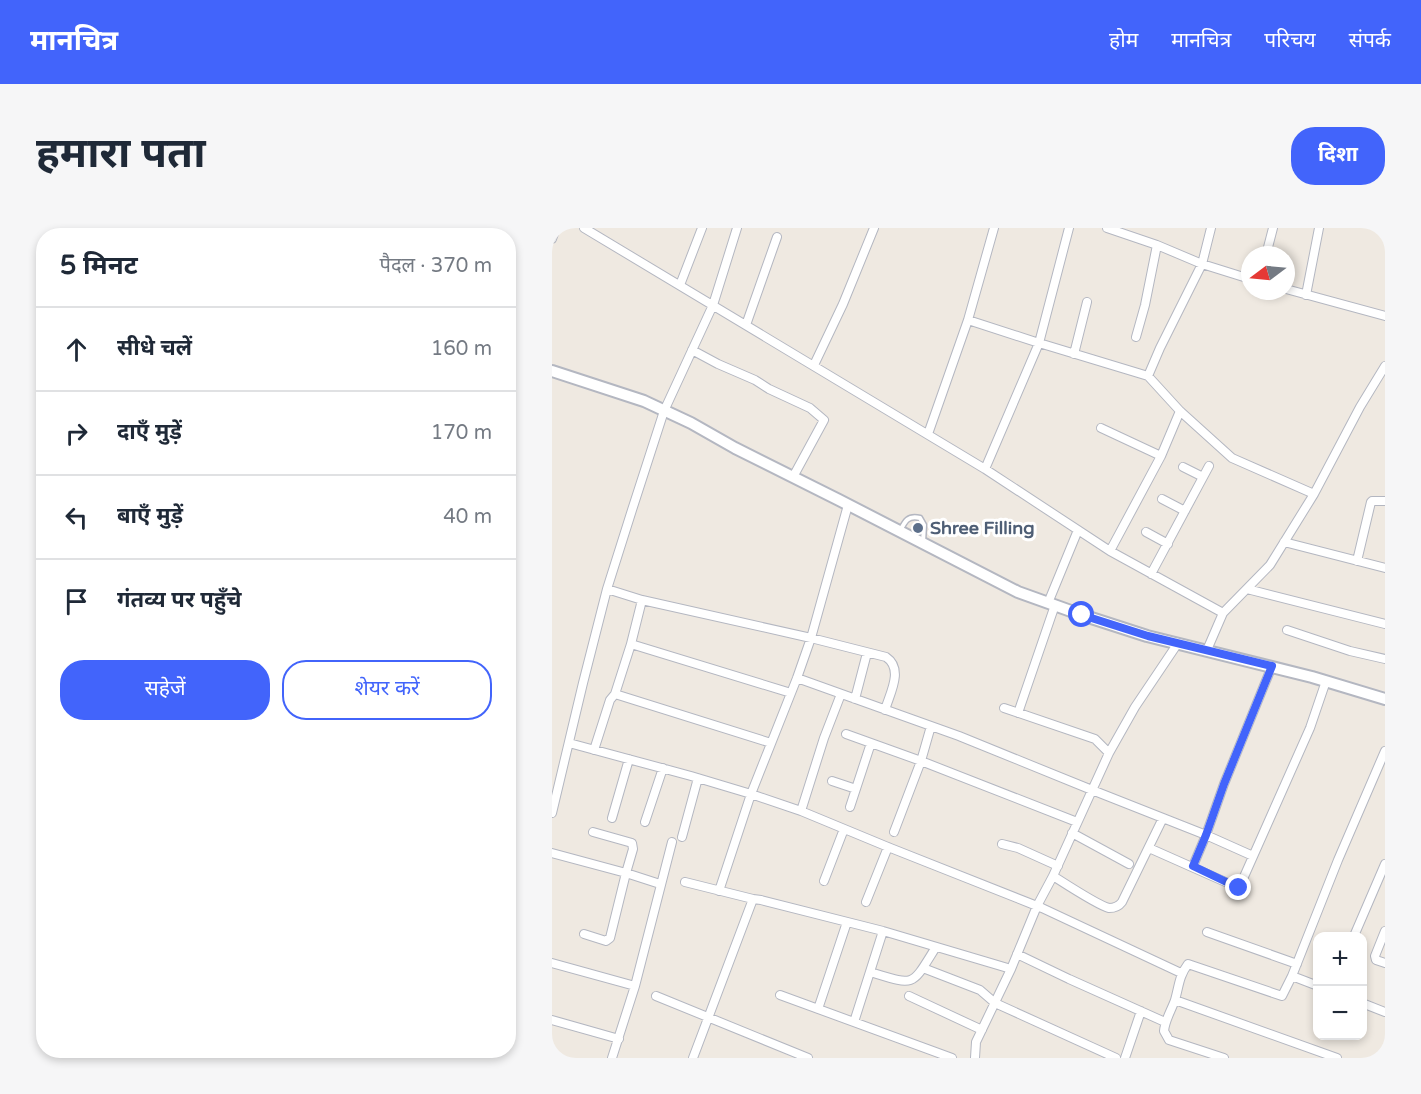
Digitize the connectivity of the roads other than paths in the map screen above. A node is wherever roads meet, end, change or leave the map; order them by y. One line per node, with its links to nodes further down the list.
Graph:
1 (556, 228): 13 (street)
2 (584, 228): 18 (street)
3 (702, 228): 18 (street)
4 (737, 228): 22 (street)
5 (874, 228): 30 (street)
6 (994, 228): 24 (street)
7 (1069, 228): 27 (street)
8 (1107, 228): 14 (street)
9 (1211, 228): 16 (street)
10 (1273, 228): 15 (street)
11 (1319, 228): 20 (street)
12 (777, 237): 25 (street)
13 (552, 239)
14 (1157, 245): 16 (street); 26 (street)
15 (1268, 246)
16 (1202, 264): 17 (street); 33 (street)
17 (1241, 276)
18 (680, 285): 22 (street)
19 (1295, 292): 20 (street)
20 (1306, 295): 23 (street)
21 (1087, 302): 29 (street)
22 (713, 304): 25 (street); 28 (street)
23 (1385, 316)
24 (968, 320): 27 (street); 37 (street)
25 (746, 325): 30 (street)
26 (1136, 337)
27 (1039, 343): 29 (street); 41 (street)
28 (692, 350): 34 (street); 42 (street)
29 (1074, 354): 33 (street)
30 (814, 365): 37 (street)
31 (1385, 366): 44 (street)
32 (552, 371): 34 (street)
33 (1148, 376): 35 (street)
34 (664, 411): 42 (street); 60 (street)
35 (1180, 411): 38 (street); 44 (street)
36 (1101, 428): 38 (street)
37 (928, 434): 41 (street)
38 (1161, 456): 55 (street)
39 (1209, 466): 43 (street)
40 (1182, 467): 43 (street)
41 (985, 469): 50 (street)
42 (793, 477): 47 (street)
43 (1203, 477): 48 (street)
44 (1314, 494): 52 (street)
45 (1162, 499): 48 (street)
46 (1385, 501): 56 (street)
47 (848, 505): 49 (street); 66 (street)
48 (1185, 511): 54 (street)
49 (899, 531): 53 (street); 53 (lane)
50 (1078, 531): 55 (street); 62 (street)
51 (1146, 532): 54 (street)
52 (1284, 542): 56 (street); 59 (street)
53 (923, 543): 62 (street)
54 (1168, 544): 58 (street)
55 (1110, 552): 58 (street)
56 (1357, 561): 57 (street)
57 (1385, 568)
58 (1151, 574): 63 (street)
59 (1247, 588): 63 (street); 64 (street)
60 (607, 589): 61 (street); 85 (street)
61 (642, 600): 66 (street); 68 (street)
62 (1052, 604): 67 (street); 82 (street)
63 (1223, 613): 69 (street)
64 (1385, 624)
65 (1287, 630): 71 (street)
66 (811, 638): 70 (street); 73 (street)
67 (1178, 643): 69 (street); 90 (street)
68 (631, 644): 75 (street); 76 (street)
69 (1207, 650): 72 (street)
70 (867, 652): 78 (street); 81 (street)
71 (1385, 659)
72 (1272, 666): 74 (street); 112 (street)
73 (797, 678): 75 (street); 77 (street)
74 (1326, 681): 79 (street); 119 (street)
75 (791, 693): 86 (street)
76 (615, 694): 86 (street); 88 (street)
77 (841, 694): 78 (street); 102 (street)
78 (855, 699): 81 (street)
79 (1385, 699)
80 (1004, 708): 82 (street)
81 (885, 710): 83 (street)
82 (1018, 713): 90 (street)
83 (931, 726): 92 (street); 99 (street)
84 (846, 734): 87 (street)
85 (569, 743): 88 (street); 95 (street)
86 (771, 743): 100 (street)
87 (871, 743): 92 (street); 98 (street)
88 (594, 750): 91 (street)
89 (1385, 751): 143 (street)
90 (1109, 753): 99 (street)
91 (629, 759): 93 (street); 104 (street)
92 (921, 761): 107 (street); 110 (street)
93 (663, 768): 96 (street); 106 (street)
94 (552, 770): 95 (street)
95 (562, 772): 103 (street)
96 (698, 778): 100 (street); 113 (street)
97 (832, 781): 98 (street)
98 (856, 789): 101 (street)
99 (1092, 790): 105 (street); 107 (street)
100 (751, 794): 102 (street); 129 (street)
101 (850, 807)
102 (801, 811): 108 (street)
103 (552, 813)
104 (612, 818)
105 (1163, 818): 112 (street); 117 (street)
106 (645, 822)
107 (1077, 822): 111 (street)
108 (844, 829): 116 (street); 126 (street)
109 (593, 832): 124 (street)
110 (894, 832)
111 (1072, 833): 120 (street); 122 (street)
112 (1206, 835): 119 (street); 123 (street)
113 (682, 837)
114 (672, 842): 128 (street)
115 (1002, 844): 122 (street)
116 (888, 847): 131 (street); 132 (street)
117 (1149, 848): 123 (street); 125 (street)
118 (552, 853): 124 (street)
119 (1253, 856): 123 (street)
120 (1129, 864)
121 (1385, 864): 137 (street)
122 (1058, 866): 125 (street)
123 (1193, 866)
124 (626, 873): 128 (street); 138 (street)
125 (1053, 876): 132 (street)
126 (824, 881)
127 (685, 882): 129 (street)
128 (660, 884): 150 (street)
129 (719, 891): 130 (street)
130 (753, 899): 133 (street); 160 (street)
131 (866, 902)
132 (1037, 906): 140 (street); 147 (street)
133 (847, 922): 134 (street); 157 (street)
134 (883, 931): 139 (street); 146 (street)
135 (1385, 931): 142 (street)
136 (1207, 932): 143 (street)
137 (1356, 932)
138 (584, 934)
139 (936, 946): 144 (street); 145 (street)
140 (1017, 954): 145 (street); 158 (street)
141 (552, 963): 150 (street)
142 (1385, 963)
143 (1297, 964): 148 (street)
144 (923, 968): 146 (street); 155 (street)
145 (1011, 969): 155 (street)
146 (870, 972): 162 (street)
147 (1181, 973): 148 (street); 154 (street)
148 (1292, 976): 149 (street)
149 (1313, 984)
150 (635, 986): 165 (street)
151 (780, 995): 157 (street)
152 (656, 996): 160 (street)
153 (909, 996): 164 (street)
154 (1175, 1000): 163 (street); 174 (street)
155 (995, 1003): 164 (street); 171 (street)
156 (1367, 1005): 159 (street)
157 (818, 1010): 162 (street)
158 (1142, 1011): 163 (street); 172 (street)
159 (1385, 1012)
160 (708, 1018): 167 (street); 168 (street)
161 (552, 1020): 165 (street)
162 (854, 1022): 169 (street)
163 (1165, 1023): 173 (street)
164 (982, 1030): 170 (street)
165 (619, 1039): 166 (street)
166 (612, 1058)
167 (693, 1058)
168 (808, 1058)
169 (952, 1058)
170 (975, 1058)
171 (1116, 1058)
172 (1125, 1058)
173 (1224, 1058)
174 (1337, 1058)

